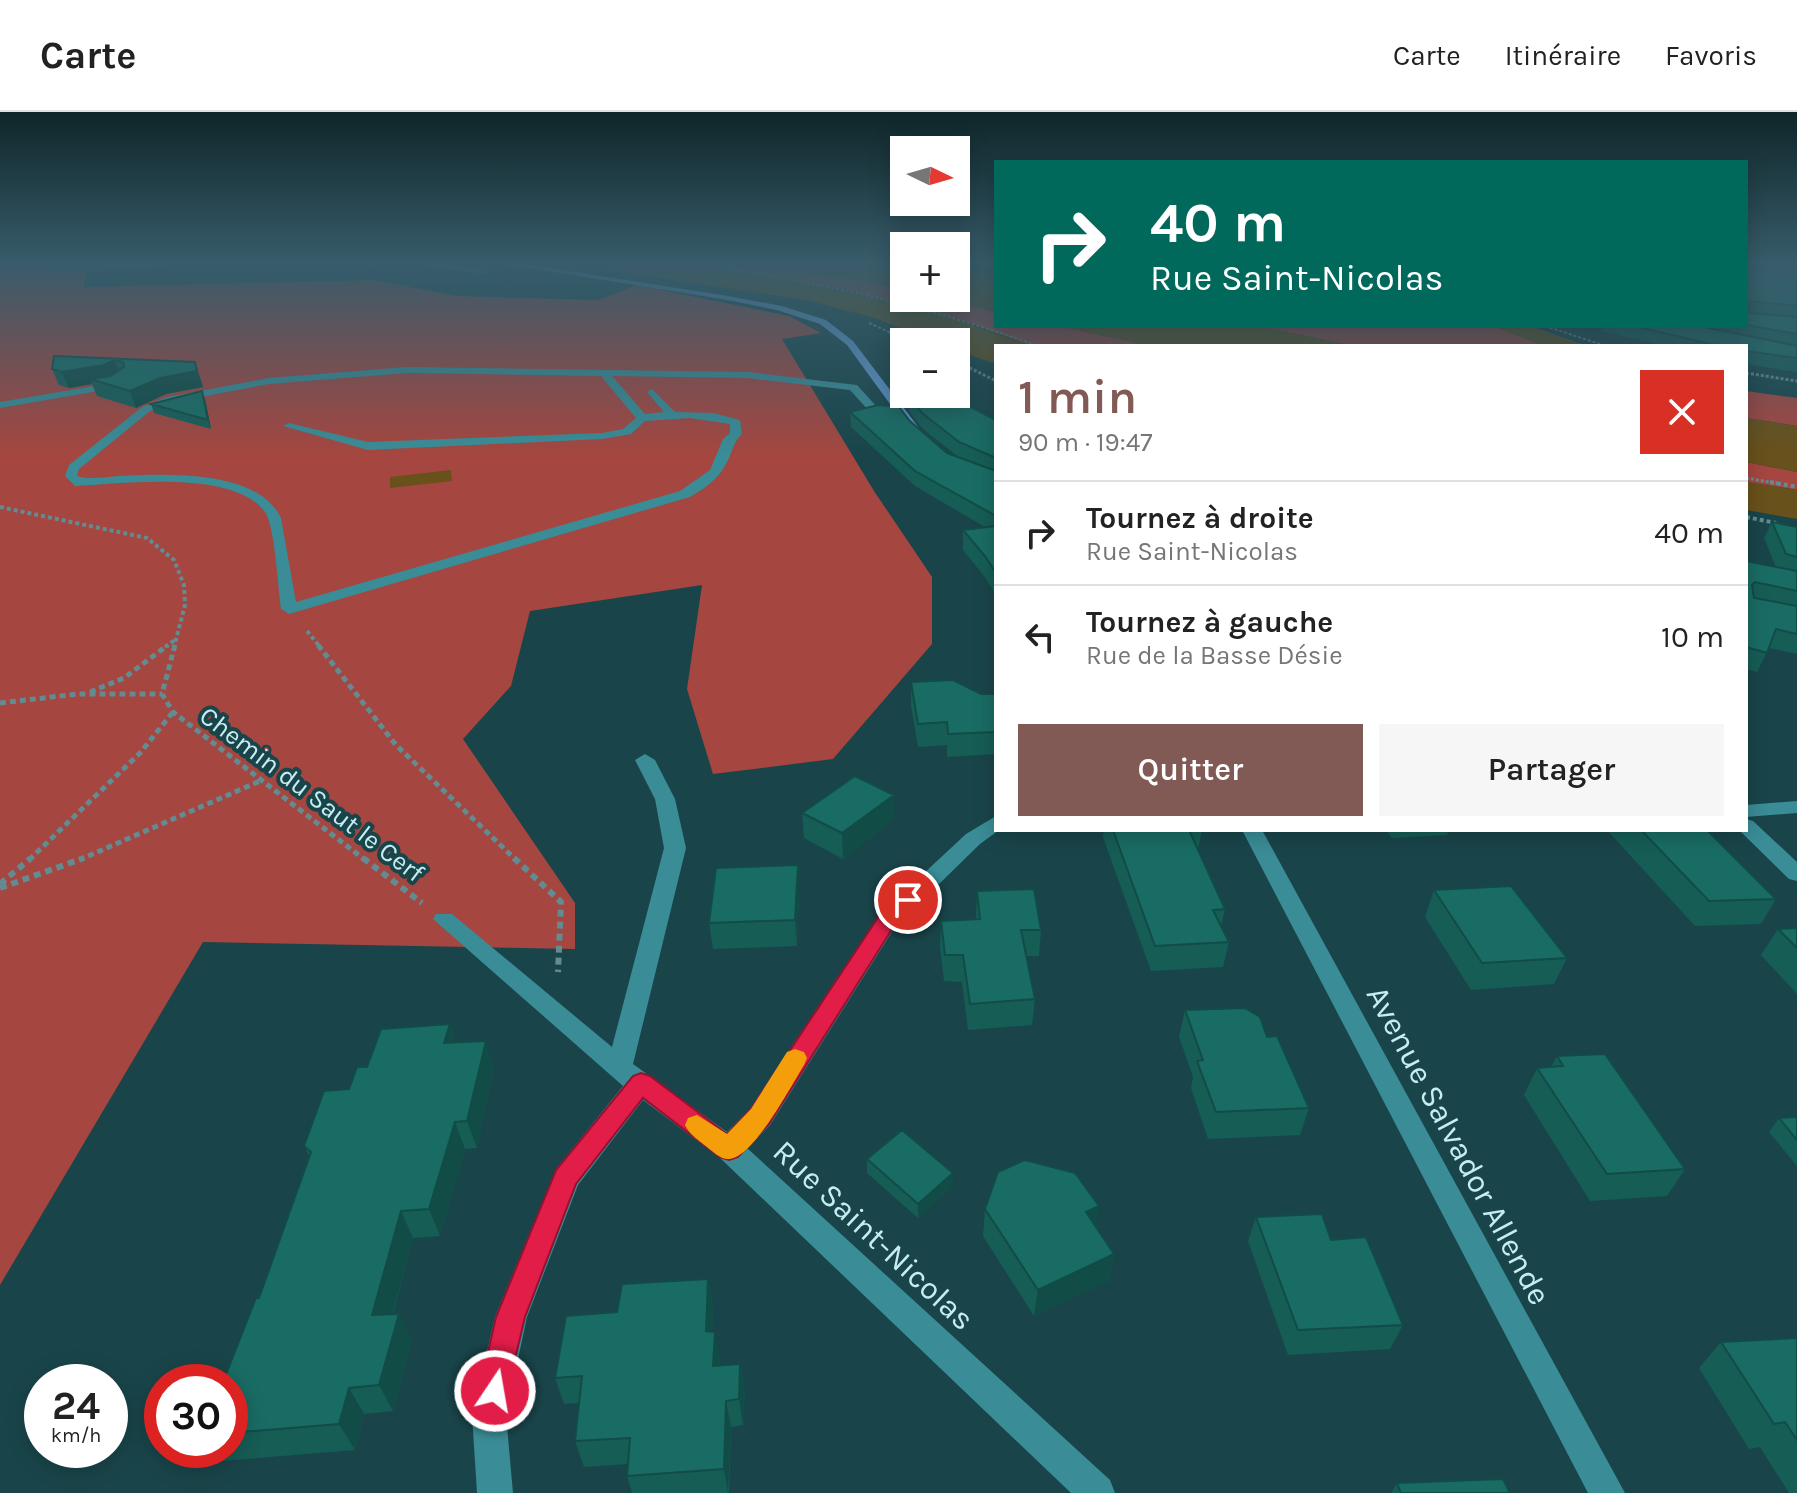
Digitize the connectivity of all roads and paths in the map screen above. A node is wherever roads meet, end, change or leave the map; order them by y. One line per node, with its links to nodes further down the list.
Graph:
1 (826, 325): 15 (main road)
2 (980, 325): 4 (path)
3 (1551, 328): 5 (path)
4 (1033, 344)
5 (1600, 344)
6 (970, 368): 9 (path)
7 (604, 373): 15 (street); 16 (street); 24 (street)
8 (1748, 373): 11 (path)
9 (994, 380)
10 (124, 381): 13 (street)
11 (1797, 381)
12 (652, 392): 14 (street)
13 (0, 405)
14 (672, 415): 16 (street); 24 (street)
15 (905, 416): 18 (main road)
16 (642, 418): 17 (street)
17 (289, 426)
18 (925, 439)
19 (1748, 478): 20 (path)
20 (1797, 487)
21 (0, 507): 25 (path)
22 (1748, 517): 23 (path)
23 (1776, 523)
24 (289, 609): 40 (path)
25 (177, 639): 26 (path); 27 (path)
26 (78, 694): 27 (path); 28 (path)
27 (162, 694): 29 (path, Chemin du Saut le Cerf)
28 (0, 703)
29 (173, 712): 31 (path, Chemin du Saut le Cerf); 38 (path)
30 (645, 760): 41 (street)
31 (260, 781): 38 (path); 39 (path, Chemin du Saut le Cerf)
32 (1797, 807): 33 (street)
33 (1748, 811)
34 (994, 823): 42 (street)
35 (1748, 827): 37 (street)
36 (1253, 832): 45 (street, Avenue Salvador Allende)
37 (1797, 874)
38 (0, 886)
39 (444, 919): 40 (street, Rue Saint-Nicolas)
40 (556, 1014): 41 (street, Rue Saint-Nicolas)
41 (630, 1075): 42 (street, Rue Saint-Nicolas); 43 (street)
42 (729, 1149): 44 (street, Rue Saint-Nicolas)
43 (495, 1493)
44 (1097, 1493)
45 (1607, 1493)

